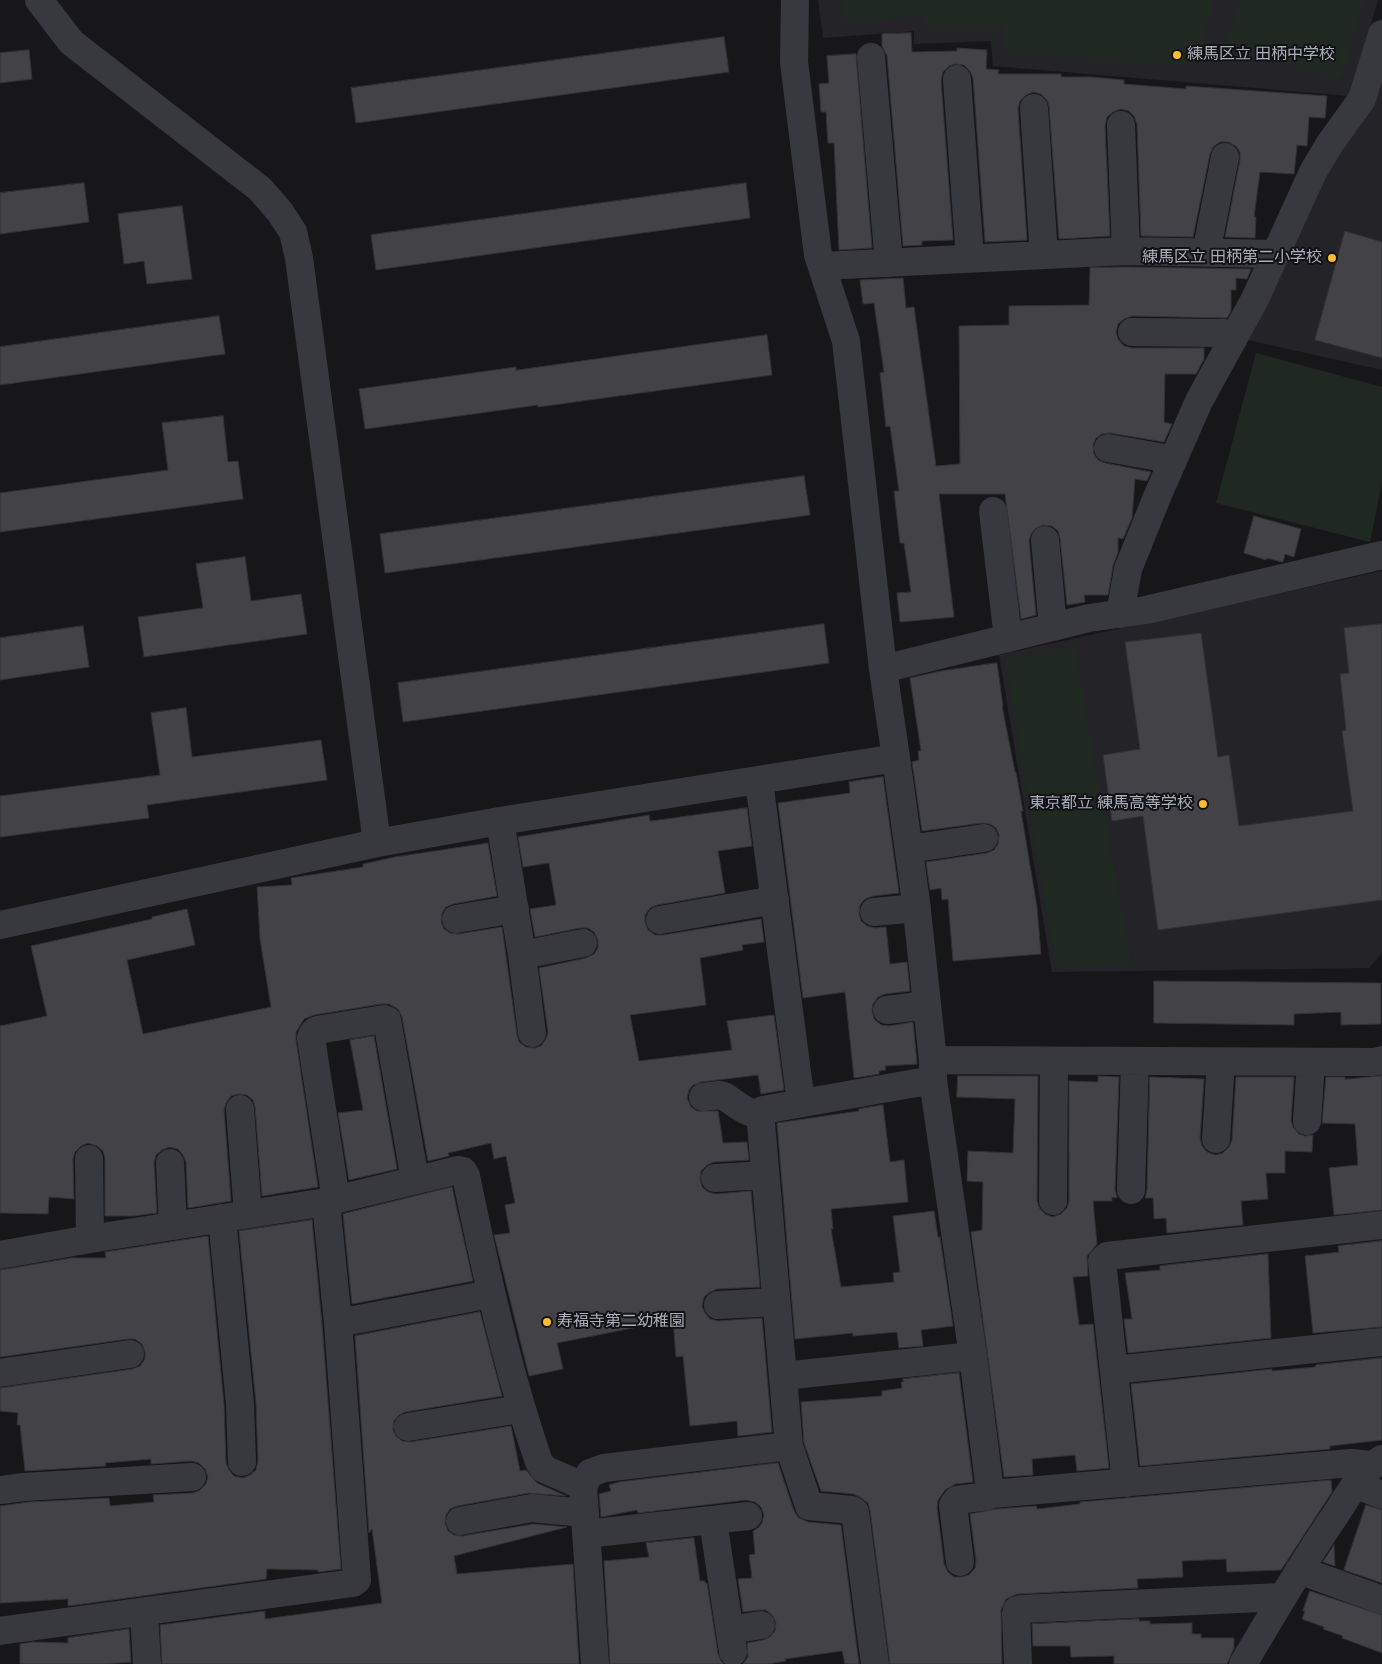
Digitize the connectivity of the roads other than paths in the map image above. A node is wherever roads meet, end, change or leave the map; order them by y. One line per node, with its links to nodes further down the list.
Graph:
1 (39, 0): 31 (street)
2 (795, 0): 15 (street)
3 (1382, 34): 11 (street)
4 (871, 56): 14 (street)
5 (957, 79): 13 (street)
6 (1034, 108): 12 (street)
7 (1121, 125): 9 (street)
8 (1225, 158): 10 (street)
9 (1126, 251): 10 (street); 12 (street)
10 (1206, 253): 11 (street)
11 (1276, 254): 17 (street)
12 (1044, 255): 13 (street)
13 (970, 258): 14 (street)
14 (889, 263): 15 (street)
15 (822, 266): 26 (street)
16 (1132, 332): 17 (street)
17 (1234, 338): 19 (street)
18 (1108, 448): 19 (street)
19 (1173, 461): 23 (street)
20 (993, 512): 25 (street)
21 (1045, 540): 24 (street)
22 (1382, 554): 23 (street)
23 (1120, 614): 24 (street)
24 (1053, 627): 25 (street)
25 (1008, 638): 26 (street)
26 (883, 669): 27 (street)
27 (896, 758): 28 (street); 32 (street)
28 (759, 781): 29 (street); 33 (street)
29 (500, 821): 31 (street); 35 (street)
30 (984, 838): 32 (street)
31 (377, 843): 39 (street)
32 (909, 849): 34 (street)
33 (775, 900): 38 (street); 52 (street)
34 (917, 908): 36 (street); 42 (street)
35 (515, 909): 37 (street); 41 (street)
36 (874, 912)
37 (456, 919)
38 (660, 920)
39 (0, 925)
40 (583, 943): 41 (street)
41 (522, 954): 44 (street)
42 (927, 1006): 43 (street); 50 (street)
43 (887, 1010)
44 (532, 1033)
45 (1382, 1060): 49 (street)
46 (1054, 1061): 47 (street); 50 (street); 64 (street)
47 (1135, 1061): 48 (street); 62 (street)
48 (1221, 1062): 49 (street); 56 (street)
49 (1311, 1062): 55 (street)
50 (933, 1070): 52 (street); 76 (street)
51 (703, 1097): 54 (street)
52 (801, 1103): 54 (street)
53 (240, 1109): 65 (street)
54 (760, 1116): 59 (street)
55 (1308, 1121)
56 (1216, 1139)
57 (89, 1159): 68 (street)
58 (170, 1163): 66 (street)
59 (765, 1175): 60 (street); 71 (street)
60 (715, 1178)
61 (415, 1180): 63 (street); 63 (street); 70 (street)
62 (1131, 1190)
63 (331, 1201): 65 (street); 73 (street)
64 (1053, 1201)
65 (235, 1216): 66 (street); 83 (street)
66 (173, 1225): 68 (street)
67 (1382, 1225): 77 (street)
68 (90, 1239): 69 (street)
69 (0, 1255)
70 (490, 1294): 73 (street); 80 (street)
71 (776, 1302): 72 (street); 79 (street)
72 (718, 1306)
73 (338, 1323): 99 (street)
74 (1382, 1342): 77 (street)
75 (130, 1354): 78 (street)
76 (973, 1356): 79 (street); 89 (street)
77 (1114, 1370): 86 (street)
78 (0, 1374)
79 (783, 1376): 82 (street)
80 (520, 1409): 81 (street); 87 (street)
81 (408, 1427)
82 (789, 1446): 87 (street); 104 (street)
83 (242, 1462)
84 (1370, 1469): 86 (street); 90 (street); 96 (street)
85 (192, 1477): 88 (street)
86 (1126, 1483): 89 (street)
87 (583, 1486): 94 (street)
88 (0, 1490)
89 (992, 1494): 95 (street)
90 (1382, 1495)
91 (748, 1516): 93 (street)
92 (460, 1521): 94 (street)
93 (713, 1521): 94 (street); 100 (street)
94 (585, 1524): 103 (street)
95 (960, 1562)
96 (1299, 1570): 97 (street); 98 (street)
97 (1282, 1598): 105 (street); 106 (street)
98 (1382, 1600)
99 (144, 1613): 101 (street); 102 (street)
100 (761, 1625)
101 (0, 1631)
102 (147, 1664)
103 (595, 1664)
104 (875, 1664)
105 (1018, 1664)
106 (1243, 1664)

